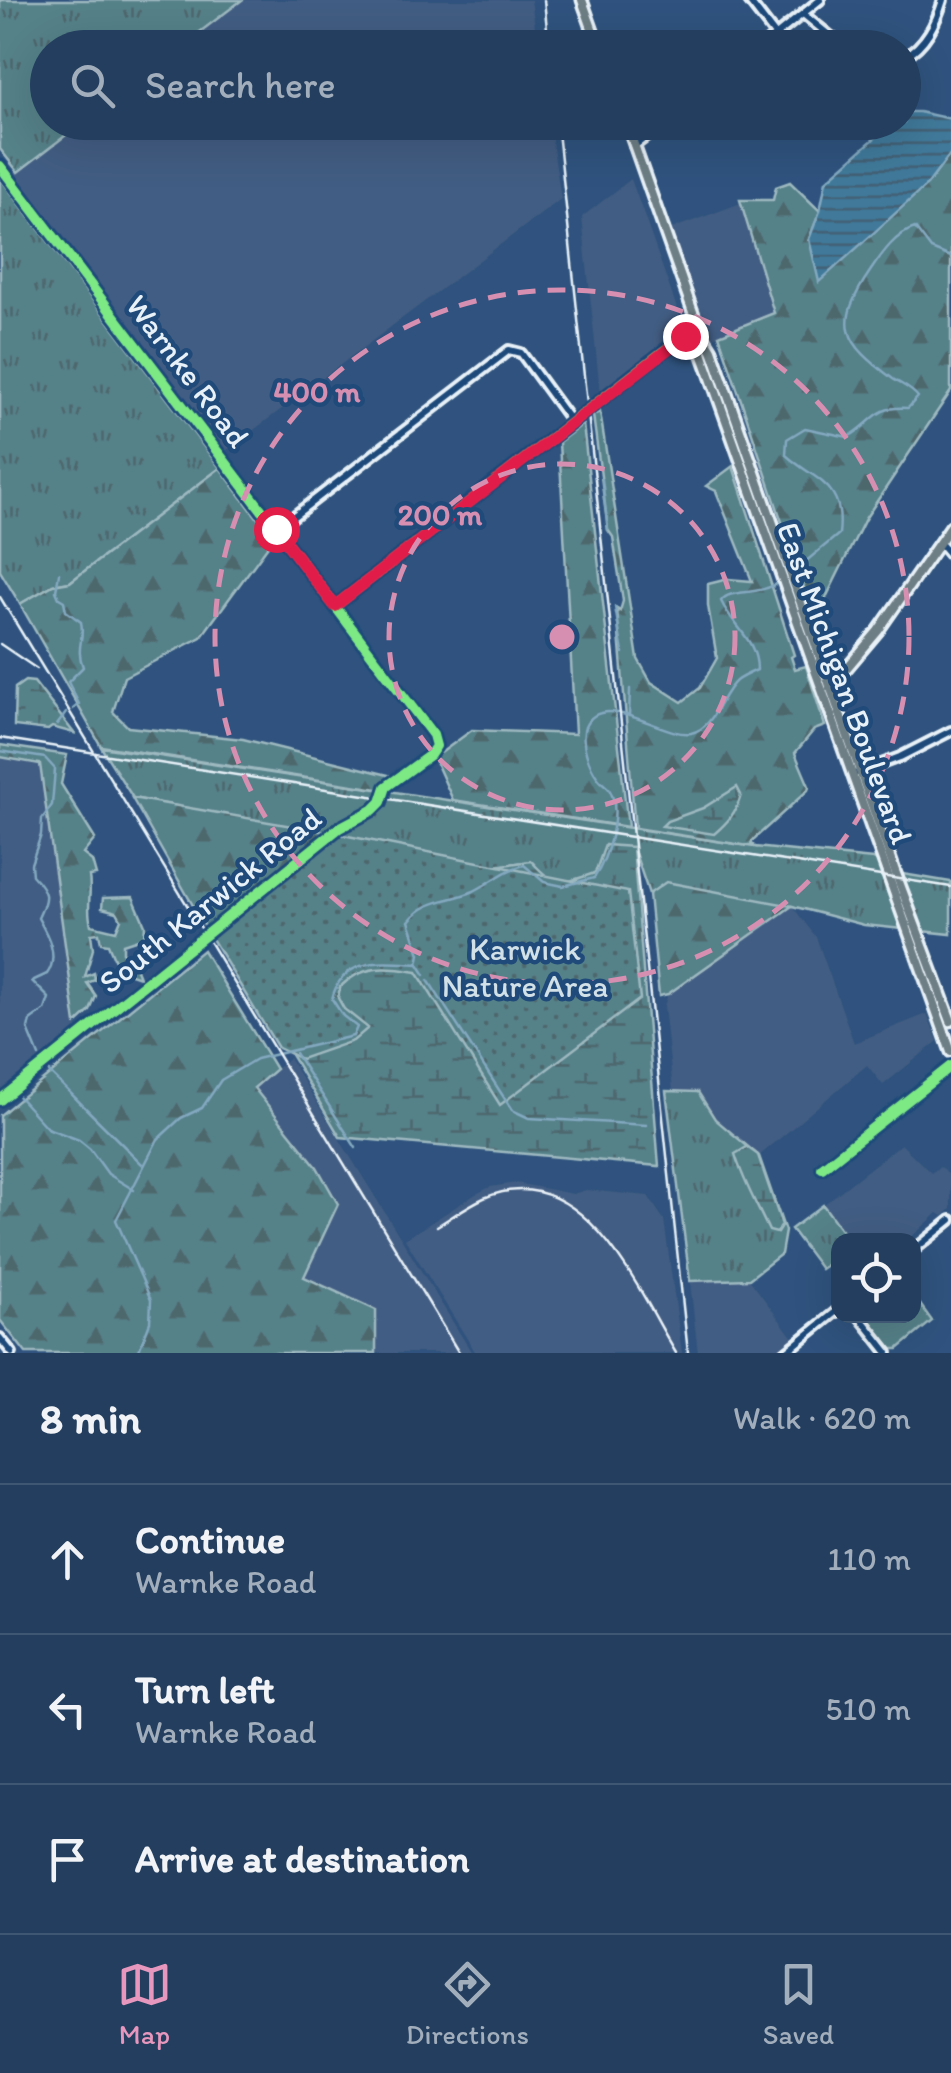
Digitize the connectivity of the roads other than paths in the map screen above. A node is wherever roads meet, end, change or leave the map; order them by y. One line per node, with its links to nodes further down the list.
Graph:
1 (582, 0): 6 (main road)
2 (748, 0): 7 (street)
3 (820, 0): 5 (street)
4 (943, 0): 10 (street)
5 (802, 14): 8 (street); 9 (street)
6 (593, 30)
7 (771, 30)
8 (781, 30)
9 (823, 30)
10 (921, 42)
11 (632, 140): 13 (main road, East Michigan Boulevard)
12 (642, 140): 13 (street)
13 (634, 146): 15 (main road, East Michigan Boulevard)
14 (0, 166): 18 (street, Warnke Road)
15 (699, 329): 16 (street); 22 (main road, East Michigan Boulevard); 23 (main road, East Michigan Boulevard)
16 (572, 423): 18 (street); 21 (street)
17 (951, 526): 19 (main road)
18 (276, 529): 21 (street, Warnke Road)
19 (940, 543): 20 (street); 22 (main road)
20 (951, 556)
21 (335, 606): 25 (street, Warnke Road)
22 (831, 687): 23 (main road); 26 (main road, East Michigan Boulevard)
23 (821, 691): 26 (main road, East Michigan Boulevard)
24 (951, 731): 26 (street)
25 (433, 736): 31 (street, South Karwick Road)
26 (856, 773): 27 (main road, East Michigan Boulevard); 28 (main road, East Michigan Boulevard)
27 (951, 1020)
28 (949, 1040): 29 (main road, East Michigan Boulevard)
29 (951, 1052)
30 (951, 1066): 32 (street)
31 (0, 1100)
32 (822, 1168)
33 (951, 1220): 34 (street)
34 (921, 1244)
35 (831, 1316): 39 (street)
36 (864, 1323): 40 (street)
37 (0, 1338): 38 (street)
38 (12, 1353)
39 (785, 1353)
40 (888, 1353)

